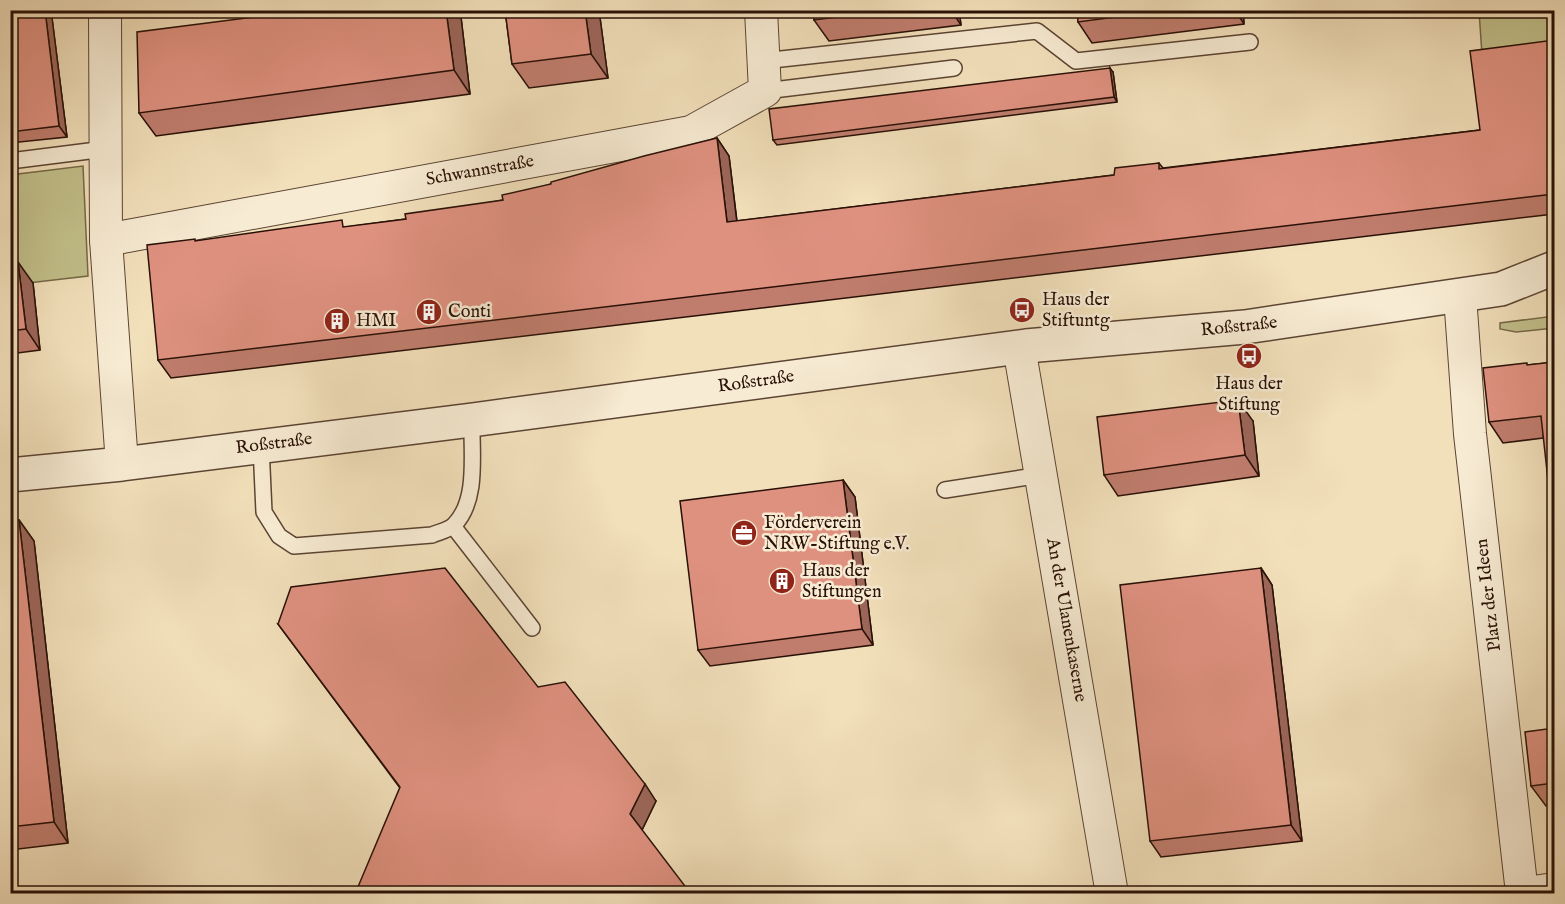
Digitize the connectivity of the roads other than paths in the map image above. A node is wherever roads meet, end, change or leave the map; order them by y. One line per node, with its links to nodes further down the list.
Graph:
1 (105, 10): 6 (street)
2 (761, 10): 5 (street)
3 (1250, 42): 5 (lane)
4 (954, 68): 5 (lane)
5 (764, 76): 8 (street, Schwannstraße)
6 (105, 149): 7 (lane); 8 (street)
7 (10, 161)
8 (106, 240): 16 (street)
9 (1554, 268): 10 (street, Roßstraße)
10 (1501, 289): 11 (street, Roßstraße); 12 (street, Roßstraße)
11 (1554, 294)
12 (1460, 296): 13 (street, Roßstraße); 23 (street, Platz der Ideen)
13 (1019, 347): 14 (street, Roßstraße); 18 (street, An der Ulanenkaserne)
14 (472, 420): 15 (street, Roßstraße); 20 (lane)
15 (261, 446): 16 (street, Roßstraße); 20 (lane)
16 (122, 464): 17 (street, Roßstraße)
17 (10, 475)
18 (1041, 475): 19 (lane); 24 (street, An der Ulanenkaserne)
19 (945, 490)
20 (453, 526): 21 (lane)
21 (532, 628)
22 (1554, 890): 23 (street)
23 (1521, 893)
24 (1112, 894)

